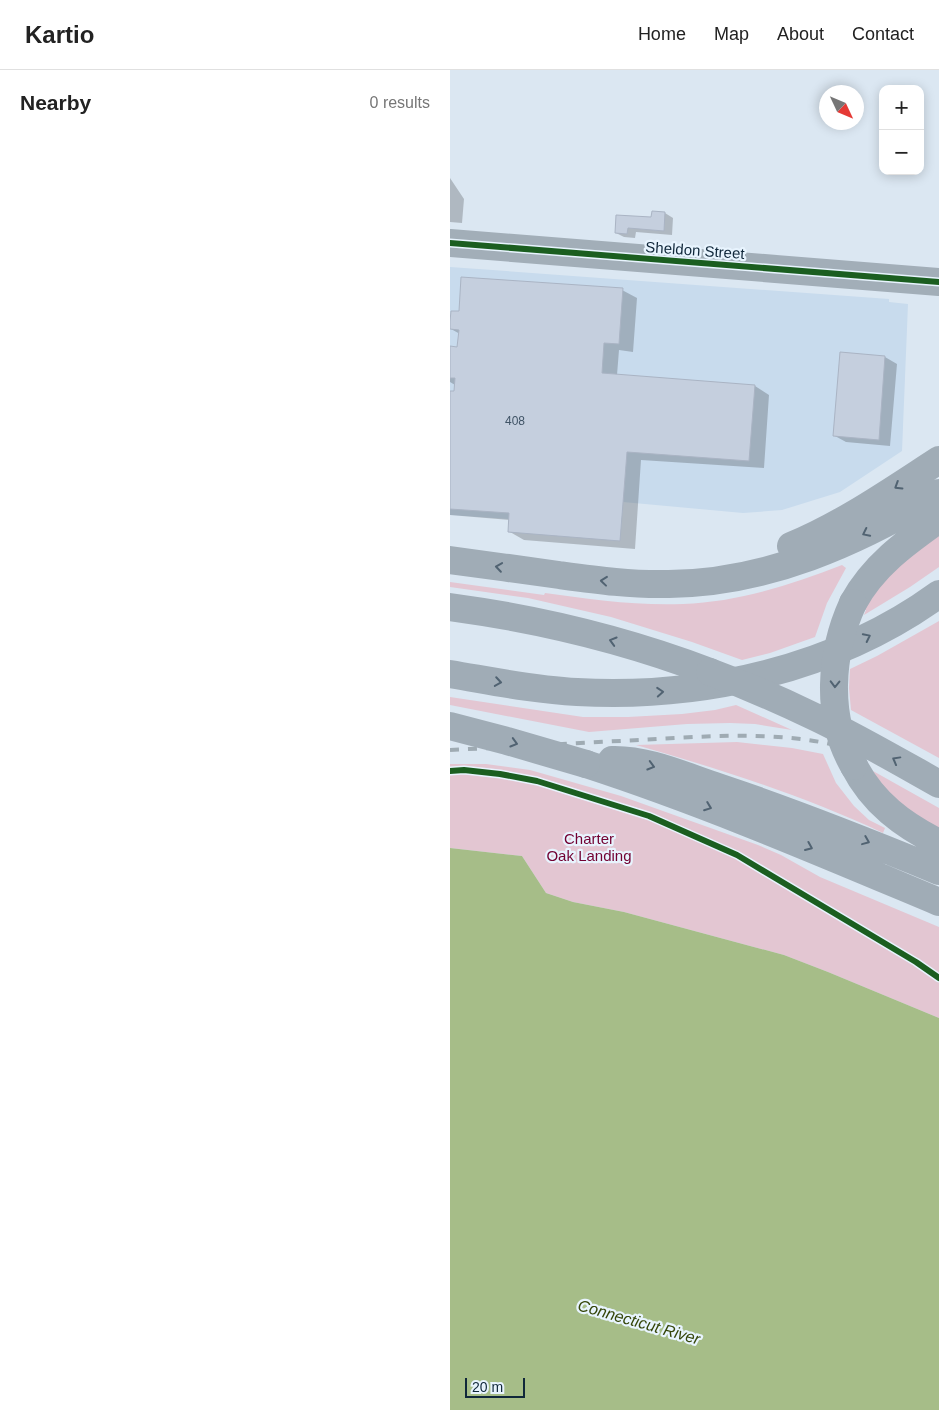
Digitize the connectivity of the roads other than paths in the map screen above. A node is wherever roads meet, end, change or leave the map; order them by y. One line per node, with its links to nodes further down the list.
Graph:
1 (450, 243): 2 (street, Sheldon Street)
2 (939, 282)
3 (939, 460): 7 (highway, one-way to 7)
4 (939, 493): 7 (highway, one-way to 7)
5 (939, 519): 14 (highway, one-way to 14, bridge)
6 (450, 560): 7 (highway, one-way to 6)
7 (652, 584)
8 (939, 594): 10 (highway, one-way to 8)
9 (450, 607): 12 (highway, one-way to 9, bridge)
10 (450, 674)
11 (450, 726): 13 (highway, one-way to 13, bridge)
12 (939, 784)
13 (768, 817): 15 (highway, one-way to 15); 16 (highway, one-way to 16)
14 (939, 844)
15 (939, 871)
16 (939, 902)

